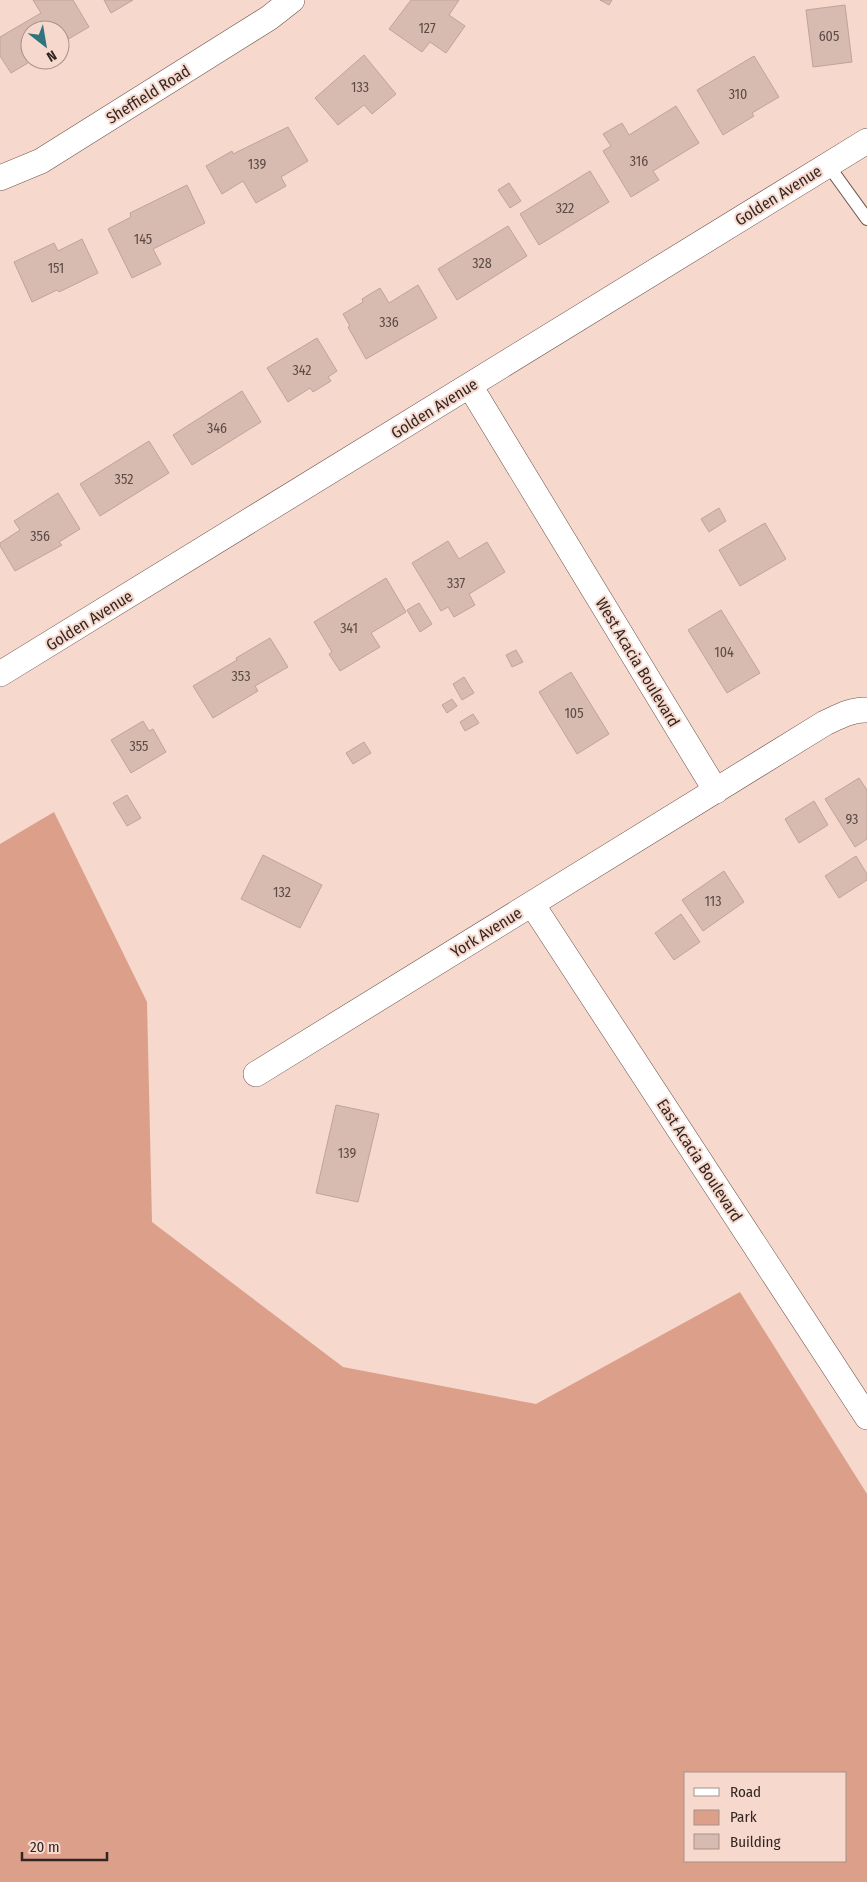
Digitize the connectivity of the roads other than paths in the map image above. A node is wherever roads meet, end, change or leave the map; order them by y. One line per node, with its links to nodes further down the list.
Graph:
1 (292, 0): 4 (street, Sheffield Road)
2 (867, 141): 3 (street, Golden Avenue)
3 (828, 165): 5 (lane); 6 (street, Golden Avenue)
4 (0, 178)
5 (867, 219)
6 (470, 386): 7 (street, Golden Avenue); 9 (street, West Acacia Boulevard)
7 (0, 674)
8 (867, 710): 9 (street)
9 (716, 791): 10 (street, York Avenue)
10 (532, 904): 11 (street, York Avenue); 12 (street, East Acacia Boulevard)
11 (256, 1074)
12 (867, 1417)

